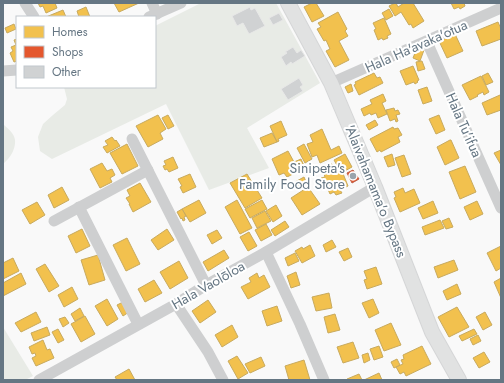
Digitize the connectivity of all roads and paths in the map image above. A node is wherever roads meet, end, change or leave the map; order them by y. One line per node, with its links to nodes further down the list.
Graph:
1 (25, 3): 7 (street)
2 (152, 3): 6 (street)
3 (181, 3): 6 (street)
4 (288, 3): 11 (main road, 'Alaivahamama'o Bypass)
5 (501, 8): 8 (street, Hala Ha'avaka'otua)
6 (153, 15)
7 (33, 16)
8 (427, 42): 11 (street, Hala Ha'avaka'otua); 16 (street, Hala Tu'ifua)
9 (16, 70): 10 (street)
10 (3, 71)
11 (331, 83): 14 (main road, 'Alaivahamama'o Bypass)
12 (132, 139): 13 (street)
13 (148, 170): 15 (street); 19 (street)
14 (376, 187): 18 (street, Hala Vaolōloa); 25 (main road, 'Alaivahamama'o Bypass)
15 (79, 207): 17 (street); 21 (street)
16 (501, 208)
17 (54, 221)
18 (266, 252): 19 (street, Hala Vaolōloa); 24 (street)
19 (206, 285): 20 (street, Hala Vaolōloa)
20 (176, 304): 21 (street, Hala Vaolōloa); 23 (street)
21 (138, 324): 22 (street, Hala Vaolōloa)
22 (39, 380)
23 (223, 380)
24 (324, 380)
25 (459, 380)

